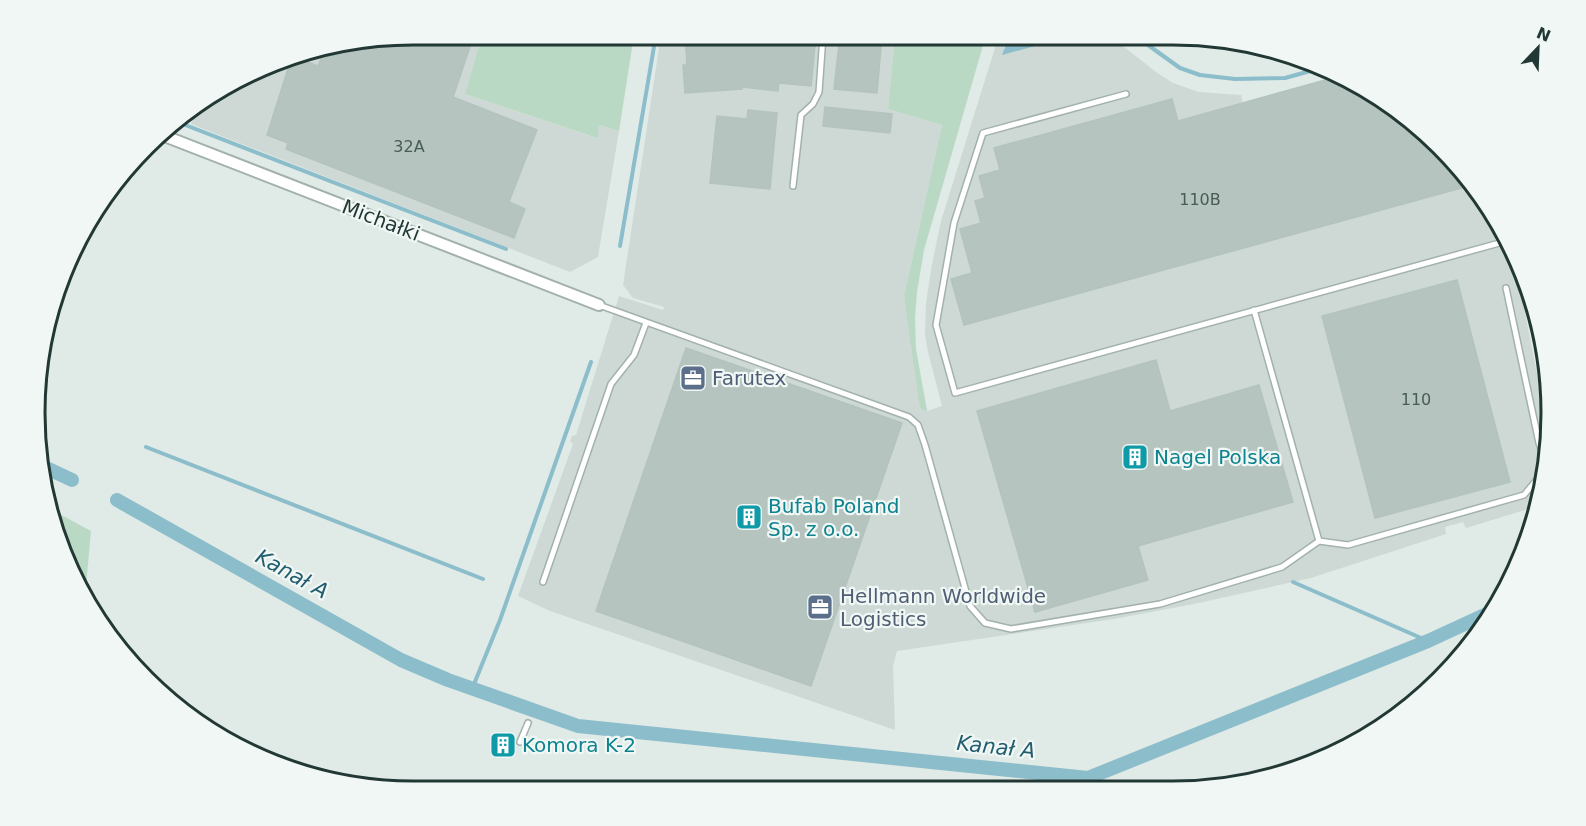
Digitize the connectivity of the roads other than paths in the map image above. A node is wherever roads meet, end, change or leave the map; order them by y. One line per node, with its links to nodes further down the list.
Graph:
1 (822, 45): 4 (lane)
2 (1126, 94): 8 (lane)
3 (168, 138): 7 (street, Michałki)
4 (793, 186)
5 (1499, 243): 8 (lane)
6 (1506, 288): 10 (lane)
7 (599, 305): 9 (lane)
8 (1254, 310): 12 (lane)
9 (646, 323): 12 (lane); 13 (lane)
10 (1539, 444)
11 (1534, 483): 12 (lane)
12 (1318, 541)
13 (543, 582)
14 (528, 723): 15 (lane)
15 (520, 742)

